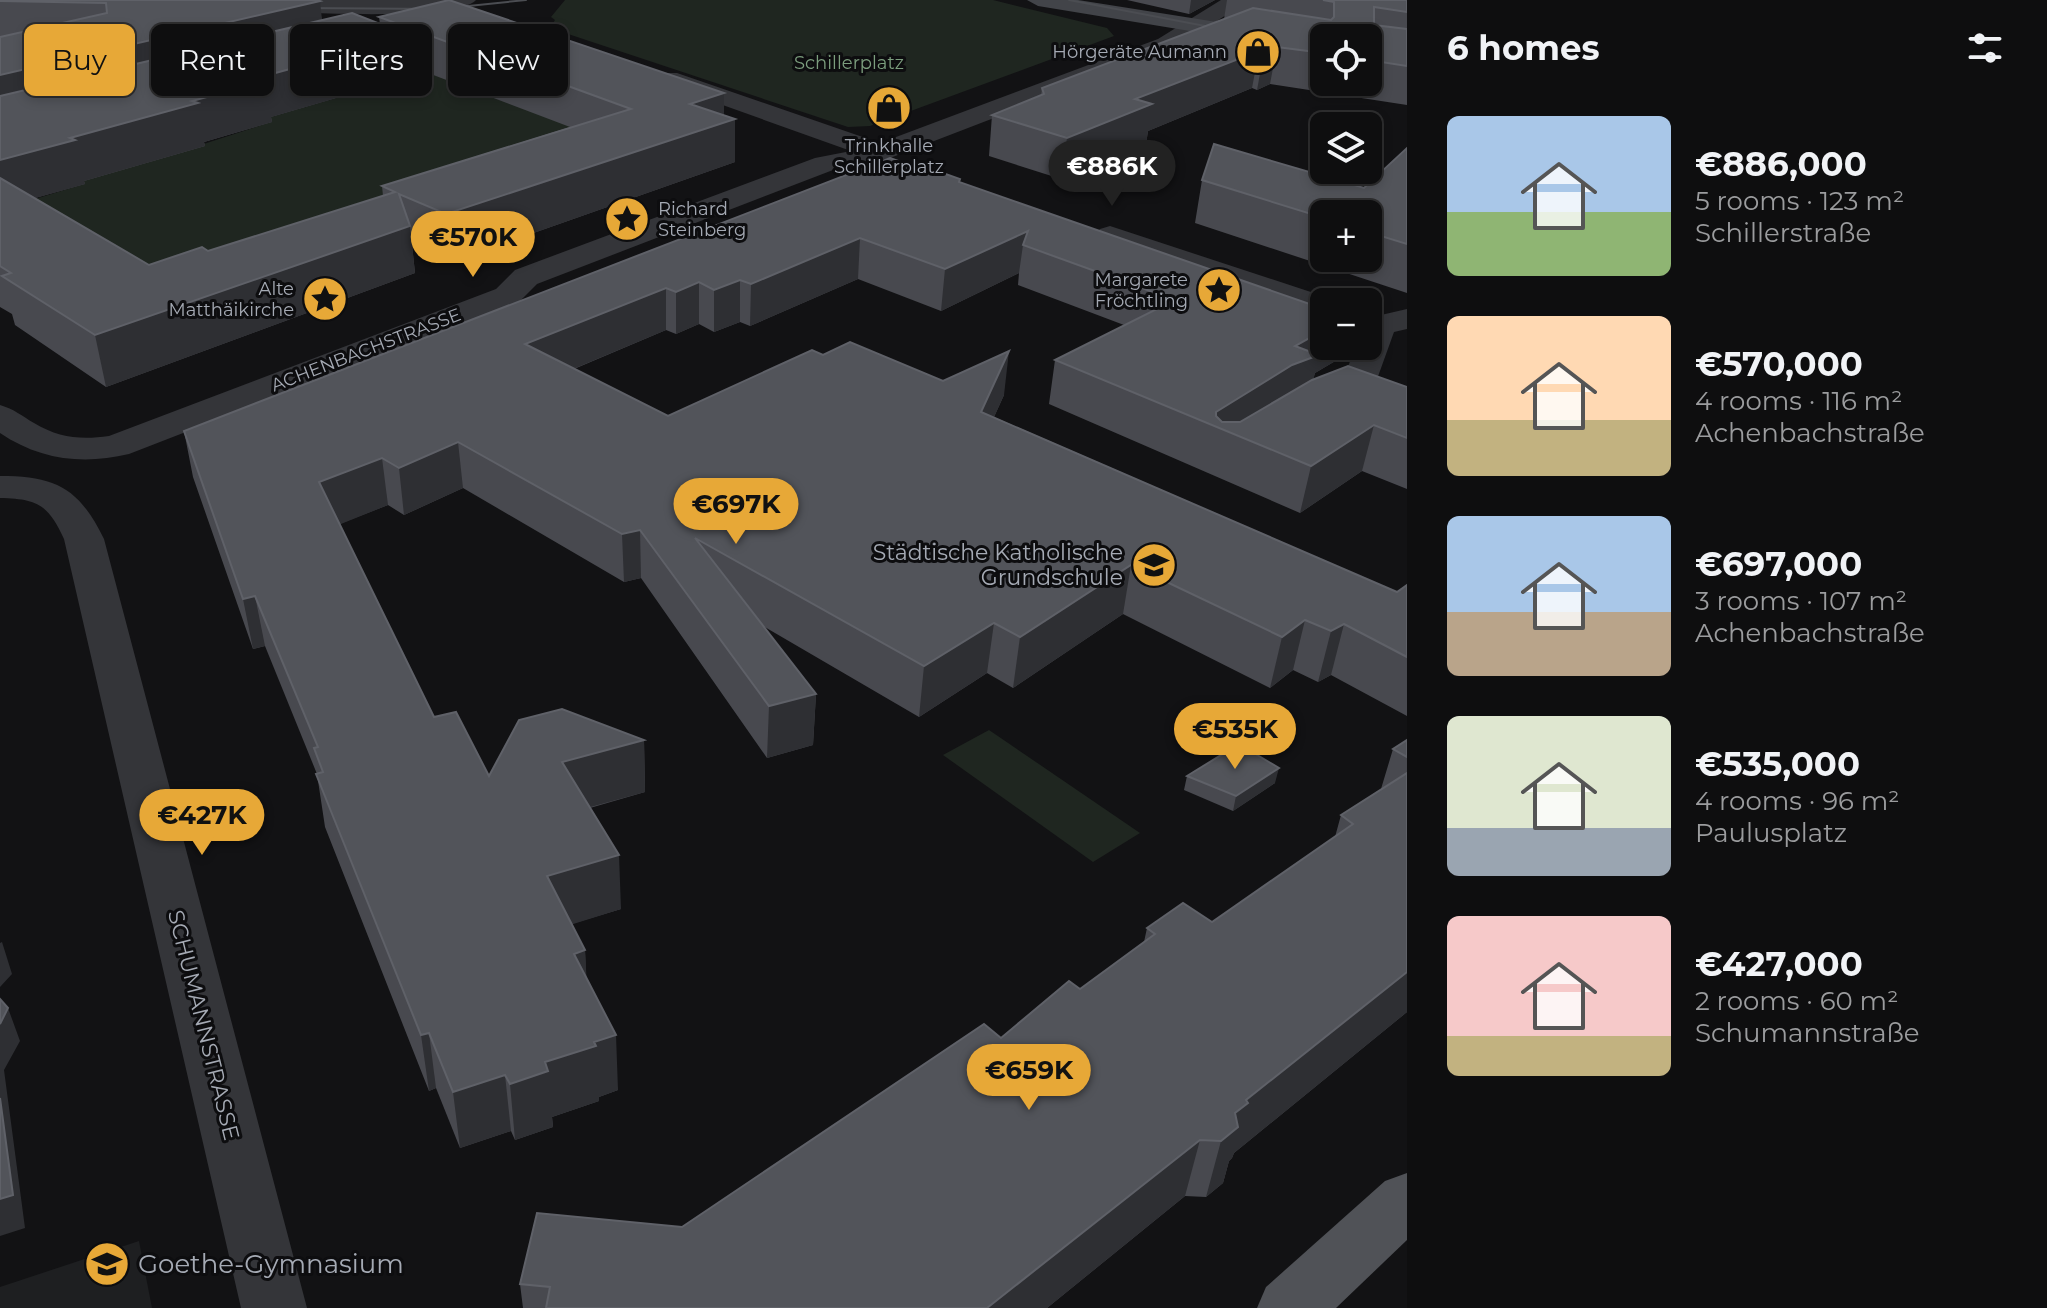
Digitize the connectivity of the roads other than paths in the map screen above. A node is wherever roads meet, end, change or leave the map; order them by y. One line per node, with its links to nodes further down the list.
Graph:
1 (465, 0): 5 (street)
2 (1038, 0): 4 (street)
3 (1238, 0): 8 (street, ACHENBACHSTRASSE)
4 (1077, 3): 8 (street)
5 (414, 4): 6 (street); 7 (street)
6 (241, 5)
7 (400, 24)
8 (1190, 26): 9 (street); 11 (street, ACHENBACHSTRASSE)
9 (1310, 44)
10 (648, 70): 11 (street)
11 (881, 152): 12 (street); 17 (street, ACHENBACHSTRASSE)
12 (916, 171)
13 (1082, 226): 14 (street)
14 (1310, 302)
15 (1385, 322): 16 (street)
16 (1398, 406)
17 (0, 416)
18 (15, 487): 20 (street, SCHUMANNSTRASSE)
19 (1407, 1200): 21 (main road)
20 (274, 1308)
21 (1290, 1308)

